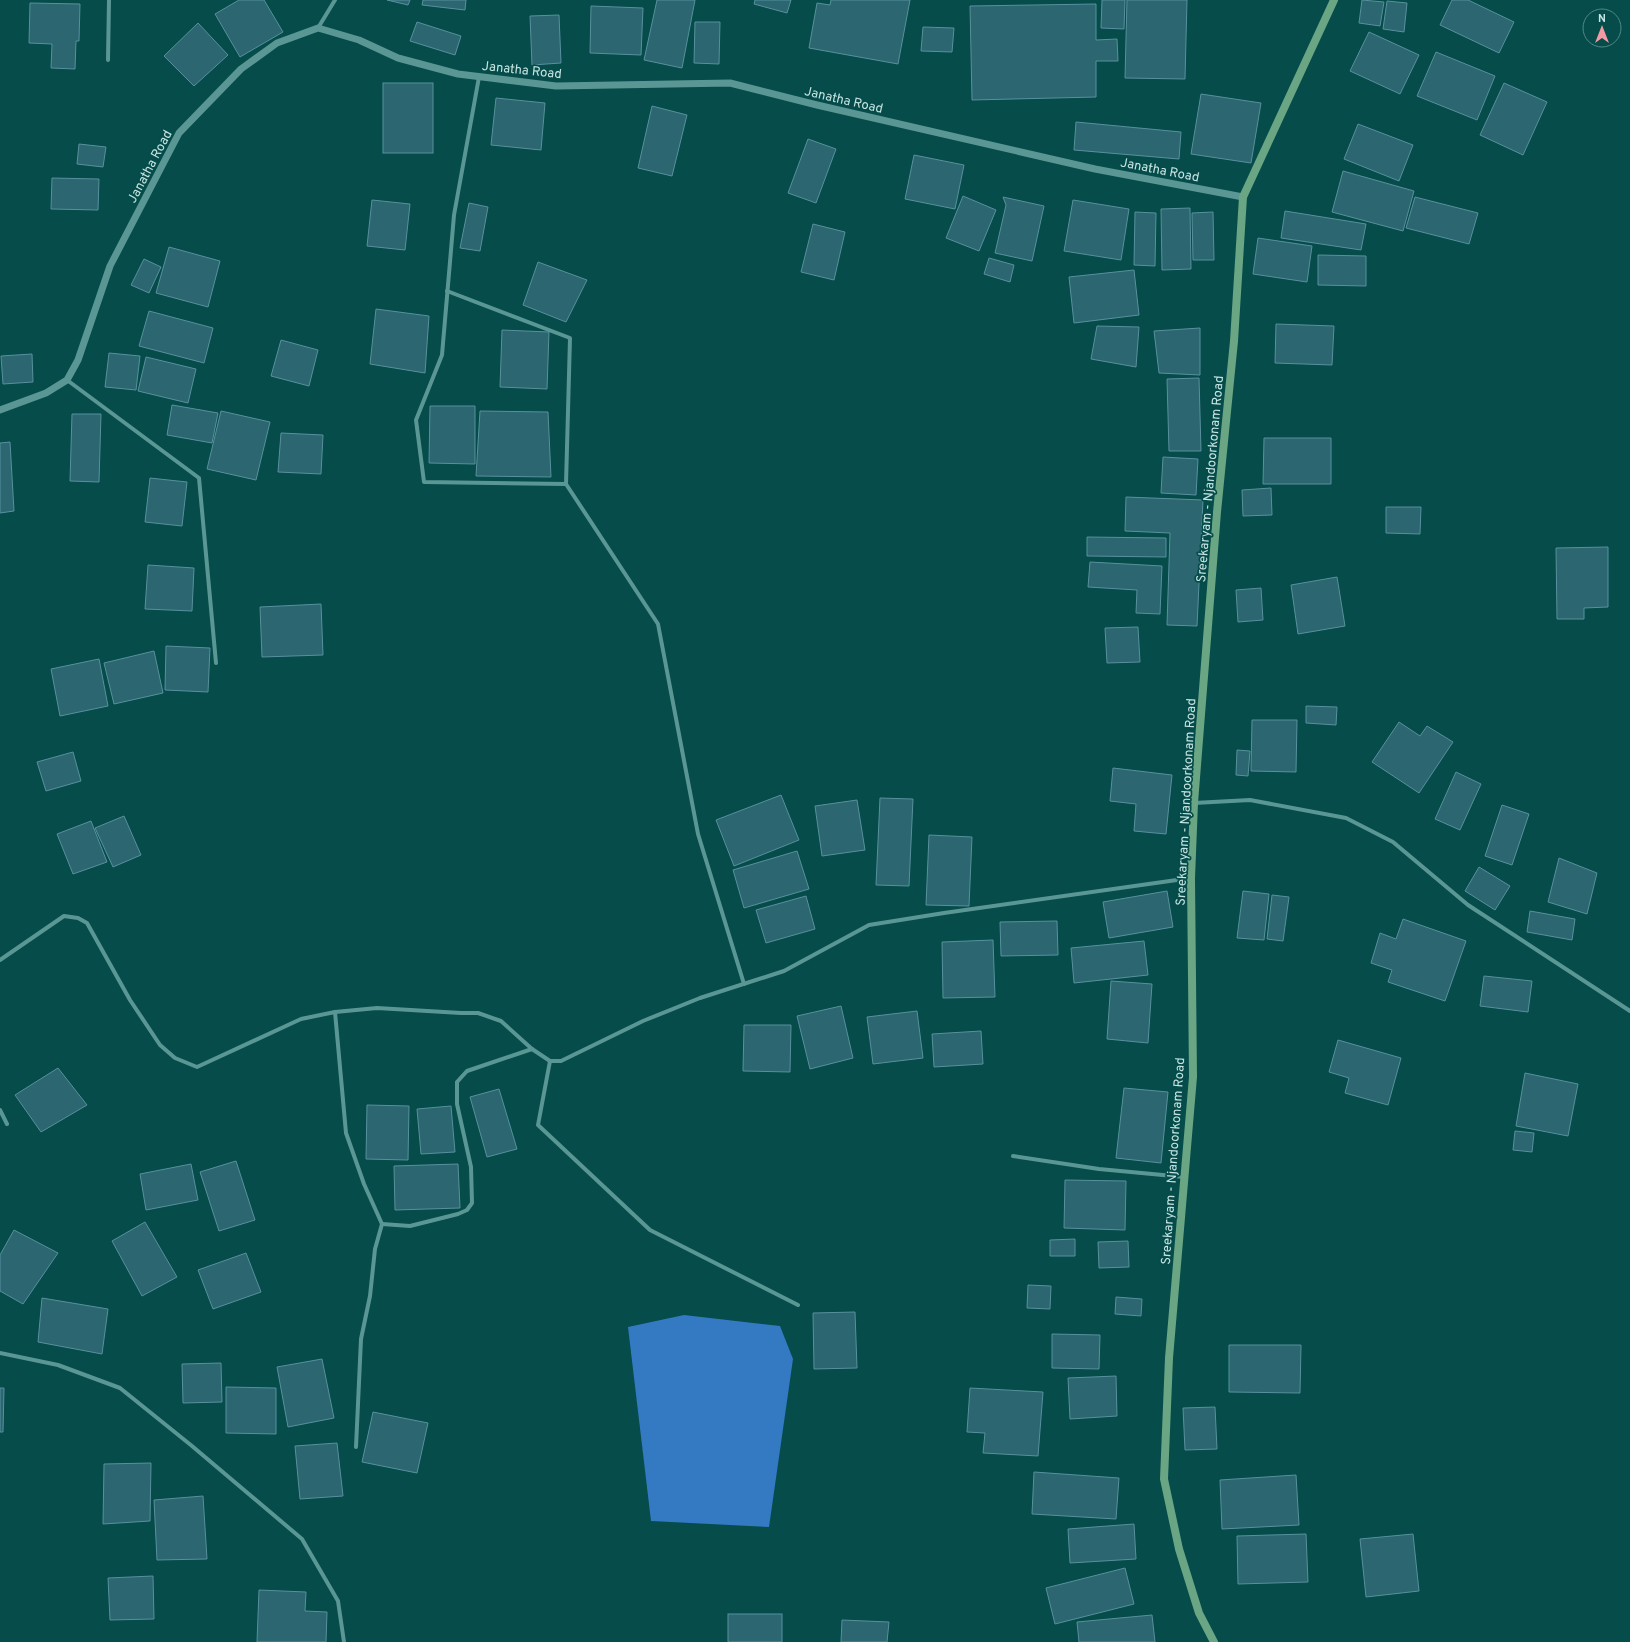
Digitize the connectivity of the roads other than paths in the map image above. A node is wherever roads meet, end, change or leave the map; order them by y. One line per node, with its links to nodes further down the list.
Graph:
1 (109, 0): 5 (street)
2 (335, 0): 4 (street)
3 (1334, 0): 7 (main road, Sreekaryam - Njandoorkonam Road)
4 (318, 28): 6 (street, Janatha Road); 9 (street, Janatha Road)
5 (108, 60)
6 (479, 77): 7 (street, Janatha Road); 8 (street)
7 (1243, 197): 13 (main road, Sreekaryam - Njandoorkonam Road)
8 (447, 291): 11 (street); 11 (street)
9 (67, 380): 10 (street, Janatha Road); 12 (street)
10 (0, 410)
11 (566, 484): 16 (street)
12 (216, 663)
13 (1194, 803): 14 (main road, Sreekaryam - Njandoorkonam Road); 17 (street)
14 (1191, 878): 16 (street); 24 (main road, Sreekaryam - Njandoorkonam Road)
15 (0, 960): 18 (street)
16 (744, 984): 20 (street)
17 (1630, 1011)
18 (335, 1012): 19 (street); 25 (street)
19 (532, 1049): 20 (street); 25 (street)
20 (550, 1061): 26 (street)
21 (0, 1110): 22 (street)
22 (7, 1124)
23 (1014, 1156): 24 (street)
24 (1184, 1177): 30 (main road, Sreekaryam - Njandoorkonam Road)
25 (382, 1224): 28 (street)
26 (798, 1305)
27 (0, 1353): 29 (street)
28 (356, 1447)
29 (344, 1642)
30 (1214, 1642)

